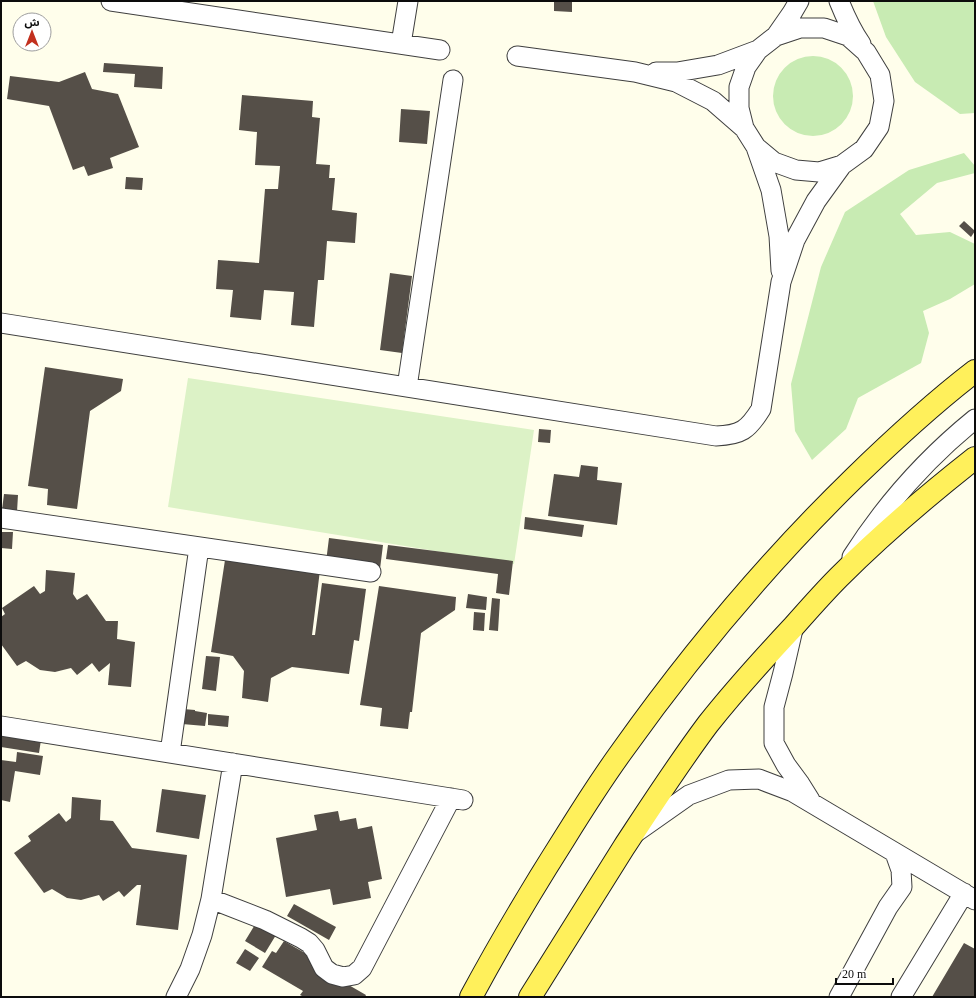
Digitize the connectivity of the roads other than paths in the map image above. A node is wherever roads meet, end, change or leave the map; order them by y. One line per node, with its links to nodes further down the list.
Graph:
1 (111, 1): 6 (street)
2 (408, 1): 6 (street)
3 (799, 1): 5 (street)
4 (839, 1): 9 (street)
5 (776, 36): 8 (street); 9 (street)
6 (401, 44): 7 (street)
7 (440, 50)
8 (758, 50): 11 (street); 13 (street)
9 (866, 52): 15 (street)
10 (517, 56): 11 (street)
11 (635, 72): 13 (street)
12 (453, 80): 19 (street)
13 (744, 128): 14 (street)
14 (756, 147): 15 (street); 16 (street)
15 (842, 165): 16 (street)
16 (782, 282): 19 (street)
17 (1, 323): 19 (street)
18 (975, 371): 36 (main road)
19 (407, 387)
20 (975, 419): 25 (street)
21 (975, 458): 25 (main road)
22 (1, 518): 23 (street)
23 (199, 547): 24 (street); 28 (street)
24 (371, 572)
25 (839, 577): 26 (main road)
26 (794, 625): 30 (street); 31 (main road)
27 (1, 726): 28 (street)
28 (170, 753): 29 (street)
29 (233, 763): 34 (street); 34 (street)
30 (813, 805): 31 (street); 32 (street)
31 (633, 834): 37 (main road)
32 (895, 853): 33 (street); 38 (street)
33 (969, 896): 39 (street)
34 (211, 899): 35 (street)
35 (176, 997)
36 (471, 997)
37 (530, 997)
38 (839, 997)
39 (900, 997)

